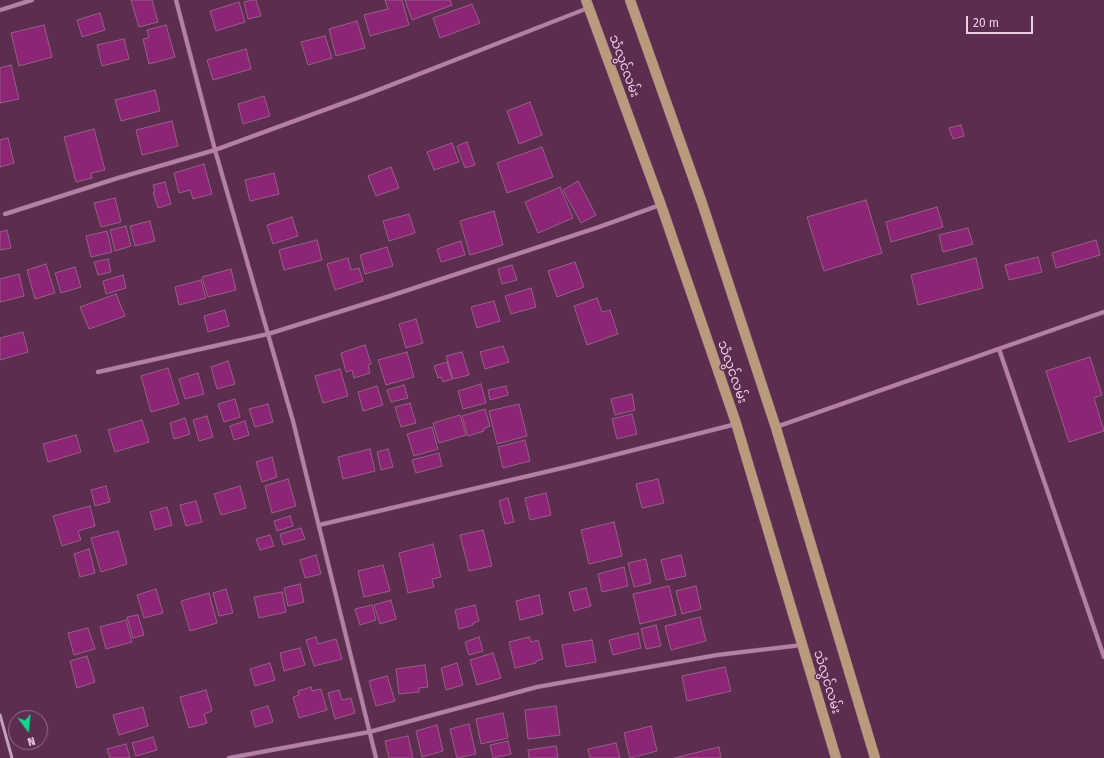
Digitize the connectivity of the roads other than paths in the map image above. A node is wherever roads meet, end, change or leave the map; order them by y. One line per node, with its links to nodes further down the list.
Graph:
1 (32, 0): 5 (street)
2 (176, 0): 6 (street)
3 (630, 0): 14 (main road, သံလွင်လမ်း)
4 (587, 4): 6 (street); 7 (main road, သံလွင်လမ်း)
5 (0, 10)
6 (215, 150): 8 (street); 10 (street)
7 (661, 204): 10 (street); 13 (main road, သံလွင်လမ်း)
8 (6, 214)
9 (1104, 312): 11 (street)
10 (268, 334): 12 (street); 15 (street)
11 (999, 349): 14 (street); 17 (street)
12 (98, 372)
13 (736, 423): 15 (street); 16 (main road, သံလွင်လမ်း)
14 (776, 428): 22 (main road, သံလွင်လမ်း)
15 (318, 525): 18 (street)
16 (803, 645): 18 (street); 21 (main road, သံလွင်လမ်း)
17 (1104, 657)
18 (369, 732): 19 (street); 20 (street)
19 (229, 758)
20 (376, 758)
21 (836, 758)
22 (875, 758)

